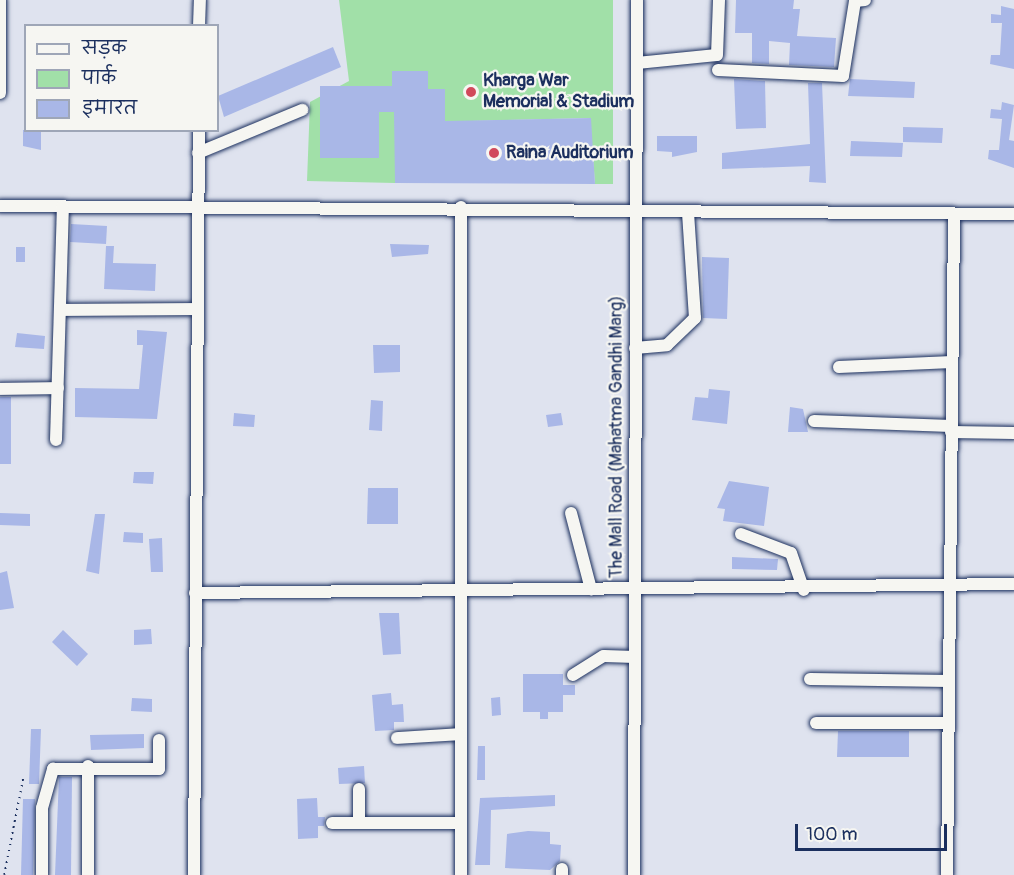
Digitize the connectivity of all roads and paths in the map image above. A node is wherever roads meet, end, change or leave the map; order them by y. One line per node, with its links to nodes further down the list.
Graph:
1 (0, 0): 9 (street)
2 (200, 0): 6 (street)
3 (637, 0): 7 (street, The Mall Road (Mahatma Gandhi Marg))
4 (719, 0): 7 (street)
5 (864, 0): 8 (street)
6 (200, 24)
7 (637, 63): 17 (street, The Mall Road (Mahatma Gandhi Marg))
8 (718, 70)
9 (0, 93)
10 (302, 111): 12 (street)
11 (198, 132): 12 (street)
12 (198, 153): 16 (street)
13 (0, 206): 14 (street)
14 (63, 206): 16 (street); 22 (street)
15 (460, 207): 16 (street); 17 (street); 38 (street)
16 (197, 210): 21 (street)
17 (637, 213): 18 (street); 23 (street, The Mall Road (Mahatma Gandhi Marg))
18 (688, 213): 20 (street); 23 (street)
19 (1014, 214): 20 (street)
20 (954, 215): 24 (street)
21 (195, 309): 22 (street); 40 (street)
22 (60, 310): 27 (street)
23 (635, 348): 37 (street, The Mall Road (Mahatma Gandhi Marg))
24 (952, 362): 25 (street); 29 (street)
25 (839, 367)
26 (0, 388): 27 (street)
27 (58, 388): 31 (street)
28 (814, 421): 29 (street)
29 (951, 429): 30 (street); 34 (street)
30 (1014, 433)
31 (56, 440)
32 (571, 513): 36 (street)
33 (741, 534): 39 (street)
34 (950, 584): 35 (street); 39 (street); 44 (street)
35 (1014, 584)
36 (591, 589): 37 (street); 38 (street)
37 (634, 589): 39 (street); 41 (street, The Mall Road (Mahatma Gandhi Marg))
38 (460, 590): 40 (street); 47 (street)
39 (804, 590)
40 (195, 593): 59 (street)
41 (634, 657): 42 (street); 61 (street, The Mall Road (Mahatma Gandhi Marg))
42 (573, 675)
43 (810, 679): 44 (street)
44 (949, 681): 46 (street)
45 (816, 723): 46 (street)
46 (948, 723): 62 (street)
47 (460, 734): 48 (street); 55 (street)
48 (397, 738)
49 (159, 740): 50 (street)
50 (88, 766): 57 (street); 58 (street)
51 (24, 778): 56 (path)
52 (360, 789): 54 (street)
53 (332, 823): 54 (street)
54 (359, 823): 55 (street)
55 (461, 823): 60 (street)
56 (4, 875)
57 (42, 875)
58 (87, 875)
59 (194, 875)
60 (461, 875)
61 (634, 875)
62 (947, 875)

